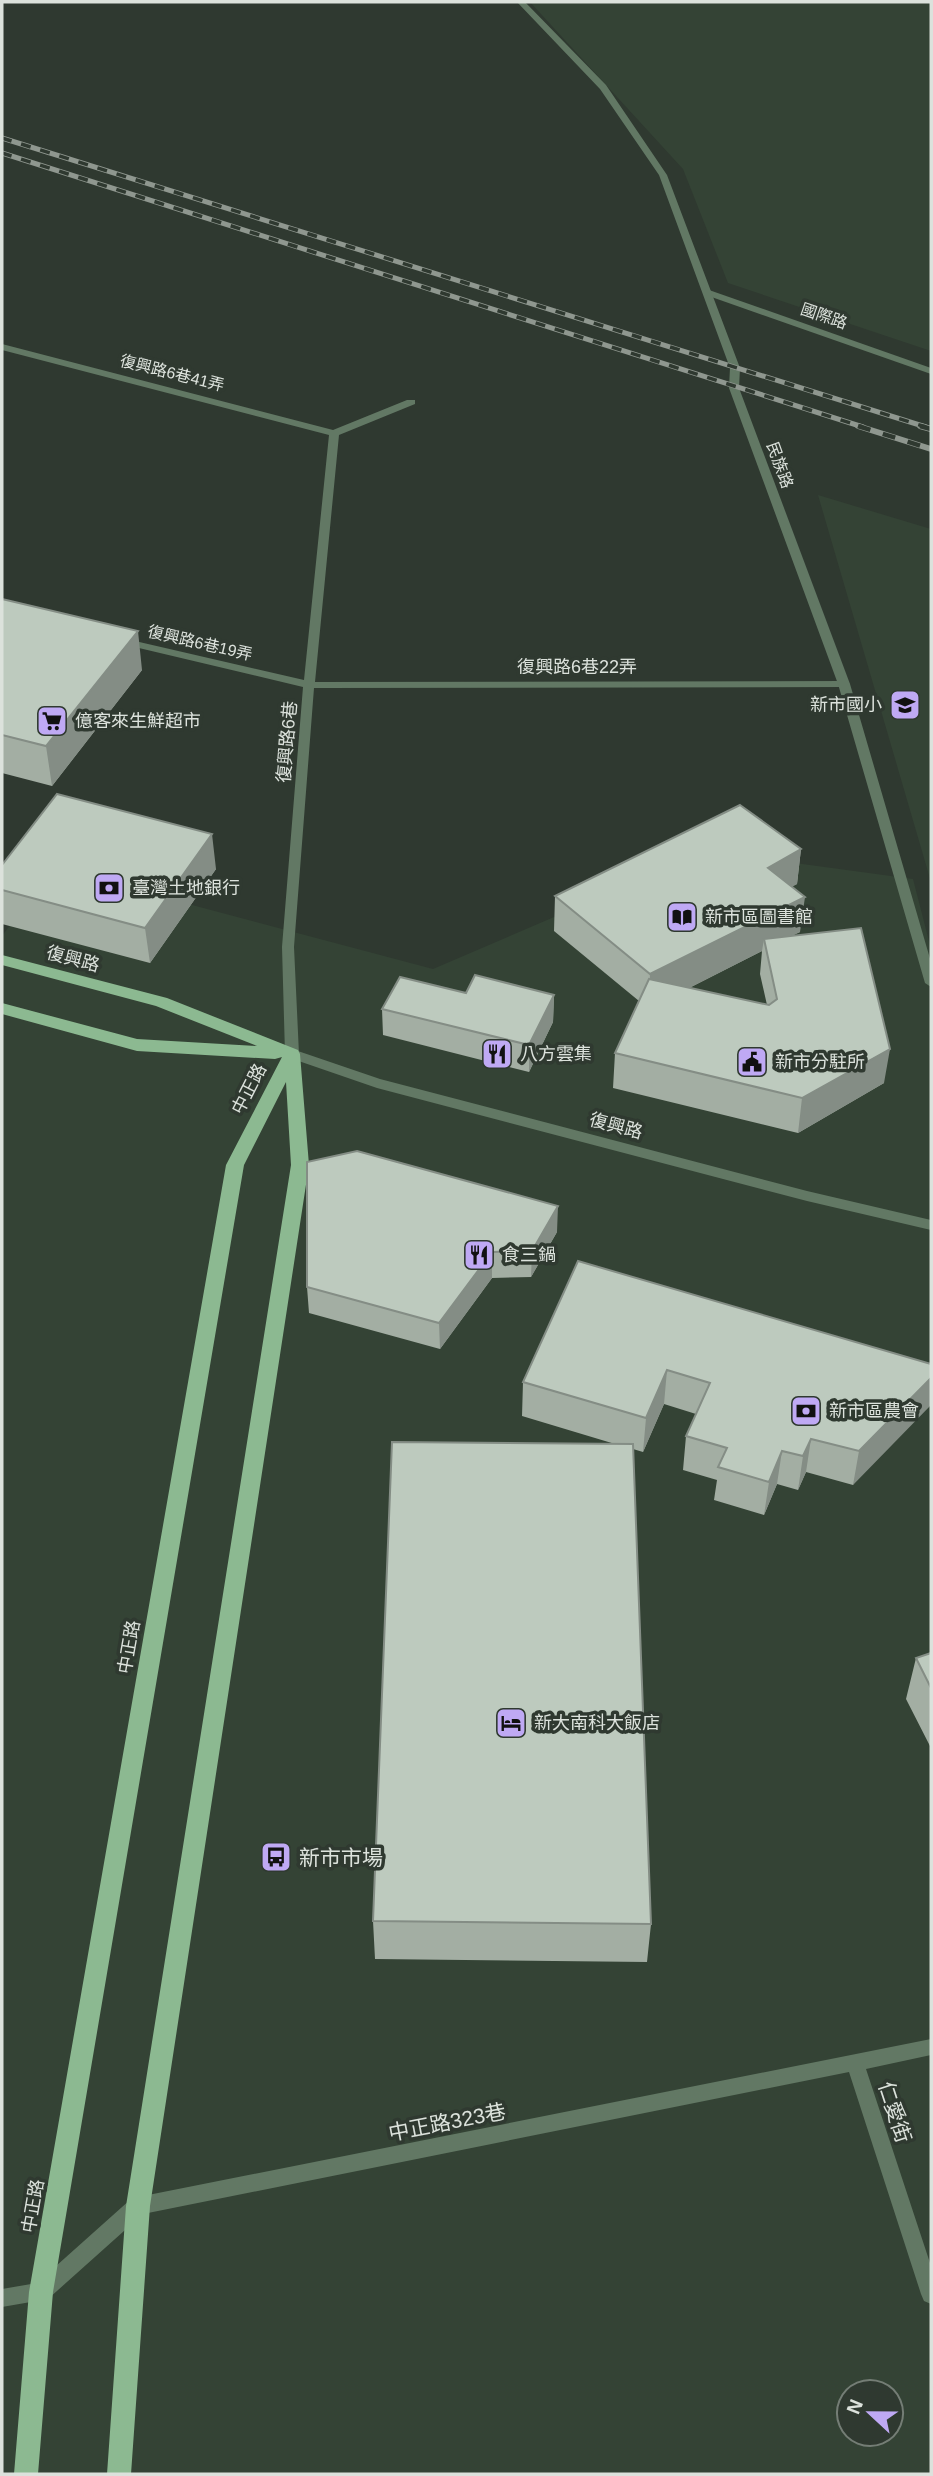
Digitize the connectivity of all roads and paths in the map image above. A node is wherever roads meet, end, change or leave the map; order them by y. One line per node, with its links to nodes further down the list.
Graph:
1 (521, 2): 2 (street, 民族路)
2 (706, 292): 4 (street, 國際路); 8 (street, 民族路)
3 (2, 347): 6 (street, 復興路6巷41弄)
4 (931, 371)
5 (411, 402): 6 (street)
6 (334, 433): 9 (street, 復興路6巷)
7 (108, 638): 9 (street, 復興路6巷19弄)
8 (844, 684): 9 (street, 復興路6巷22弄); 11 (street, 民族路)
9 (309, 685): 13 (street, 復興路6巷)
10 (2, 960): 13 (main road, 復興路)
11 (931, 983)
12 (2, 1009): 13 (main road, 復興路)
13 (292, 1054): 14 (street, 復興路); 17 (main road, 中正路); 18 (main road, 中正路)
14 (931, 1225)
15 (931, 2048): 16 (street, 中正路323巷)
16 (855, 2064): 17 (street, 中正路323巷); 19 (street, 仁愛街)
17 (138, 2206): 18 (street); 22 (main road, 中正路)
18 (41, 2292): 20 (street); 21 (main road, 中正路)
19 (931, 2294)
20 (2, 2298)
21 (26, 2474)
22 (119, 2474)

